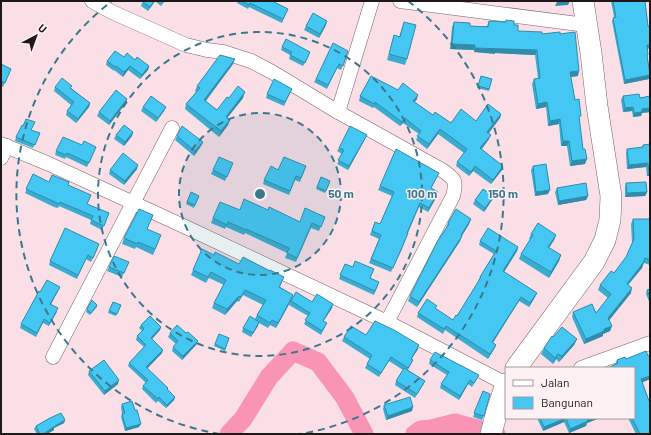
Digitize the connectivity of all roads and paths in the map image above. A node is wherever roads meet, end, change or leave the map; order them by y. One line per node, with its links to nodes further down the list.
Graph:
1 (92, 1): 6 (street)
2 (372, 1): 6 (street)
3 (400, 1): 5 (street)
4 (583, 1): 5 (highway)
5 (586, 25): 13 (highway)
6 (338, 112): 10 (street)
7 (172, 128): 9 (street)
8 (3, 149): 9 (street)
9 (132, 203): 10 (street); 12 (street)
10 (388, 322): 15 (street)
11 (650, 344): 14 (street)
12 (53, 357)
13 (517, 367)
14 (584, 367)
15 (504, 391): 16 (highway)
16 (493, 429)

